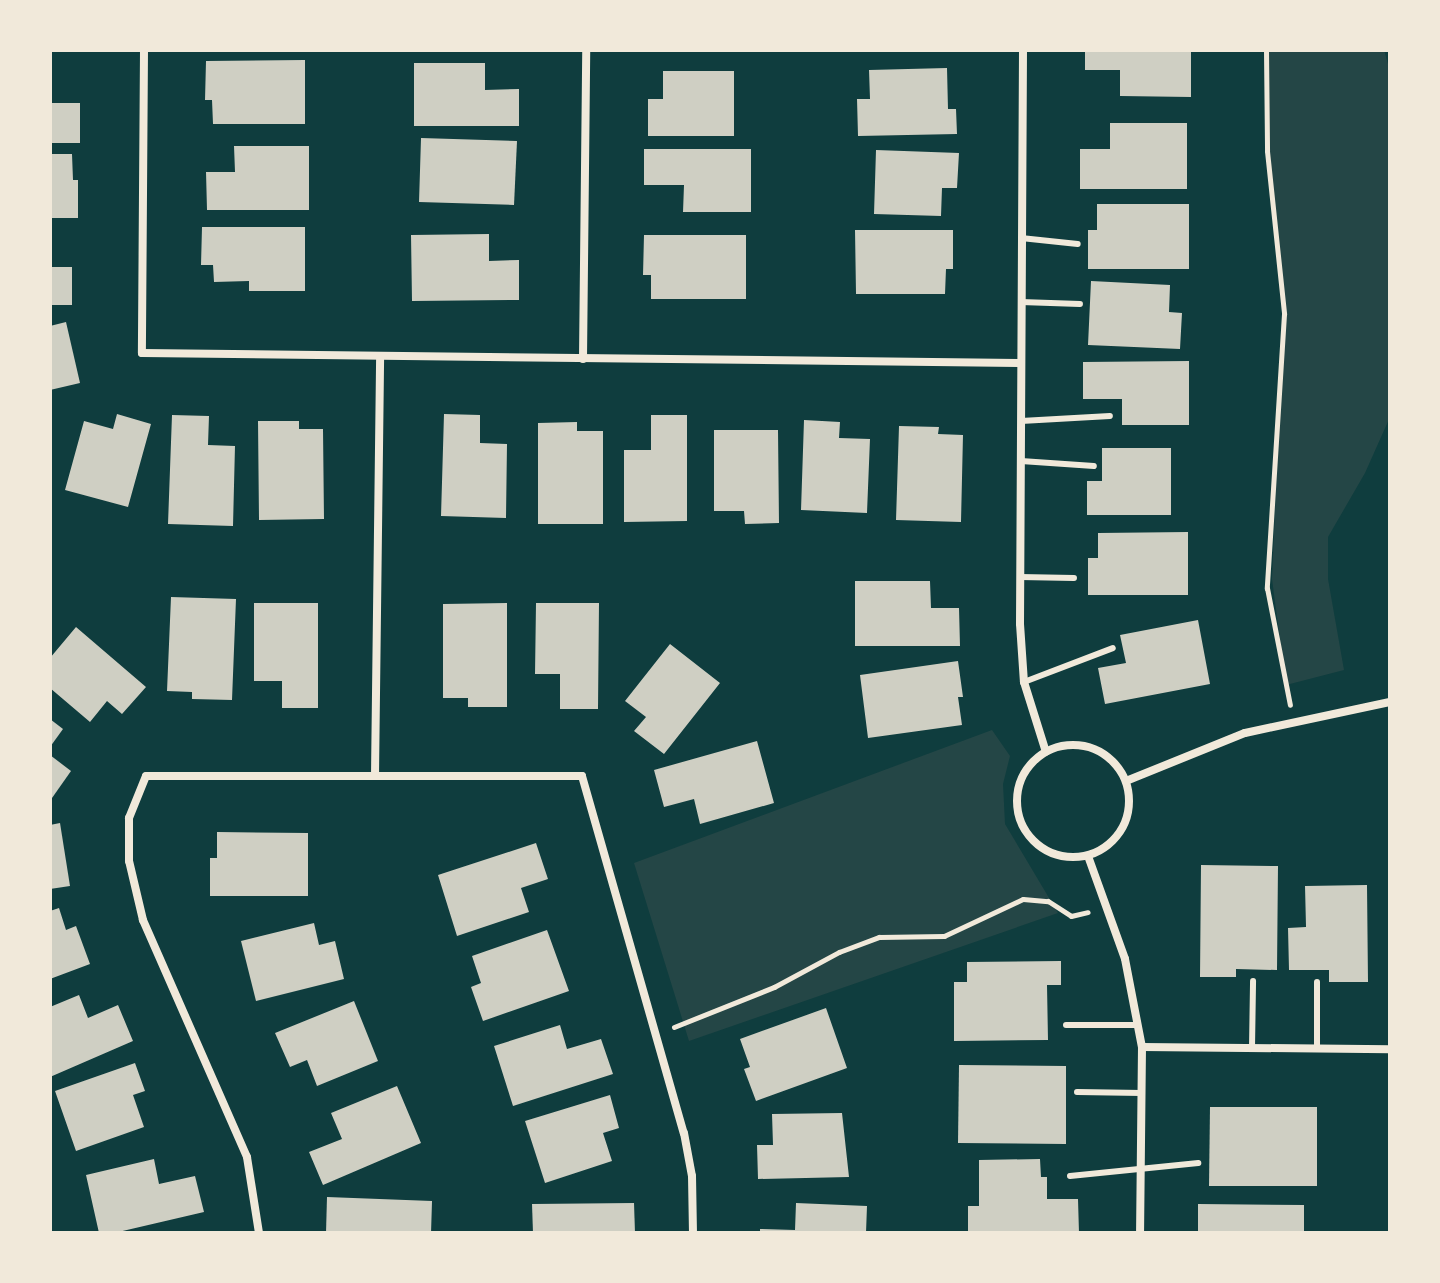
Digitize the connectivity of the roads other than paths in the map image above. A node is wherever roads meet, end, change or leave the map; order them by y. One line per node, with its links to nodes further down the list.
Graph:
1 (144, 50): 8 (street)
2 (586, 50): 9 (street)
3 (1023, 50): 4 (street)
4 (1021, 238): 5 (lane); 6 (street)
5 (1078, 244)
6 (1021, 302): 7 (lane); 10 (street)
7 (1080, 304)
8 (380, 357): 9 (street); 21 (street)
9 (583, 359): 10 (street)
10 (1021, 363): 12 (street)
11 (1110, 416): 12 (lane)
12 (1021, 421): 13 (street)
13 (1021, 461): 14 (lane); 15 (street)
14 (1094, 466)
15 (1020, 577): 16 (lane); 18 (street)
16 (1074, 578)
17 (1113, 648): 18 (lane)
18 (1024, 682): 20 (street)
19 (1390, 702): 22 (street)
20 (1046, 752): 22 (street); 23 (street)
21 (375, 776): 37 (street); 38 (street)
22 (1126, 781): 23 (street)
23 (1088, 856): 27 (street)
24 (1253, 981): 29 (lane)
25 (1317, 982): 30 (lane)
26 (1066, 1025): 27 (lane)
27 (1138, 1025): 28 (street)
28 (1142, 1047): 29 (street); 33 (street)
29 (1252, 1048): 30 (street)
30 (1317, 1048): 31 (street)
31 (1390, 1049)
32 (1077, 1092): 33 (lane)
33 (1142, 1093): 35 (street)
34 (1198, 1163): 35 (lane)
35 (1141, 1171): 36 (lane); 39 (street)
36 (1070, 1176)
37 (259, 1233)
38 (693, 1233)
39 (1140, 1233)

